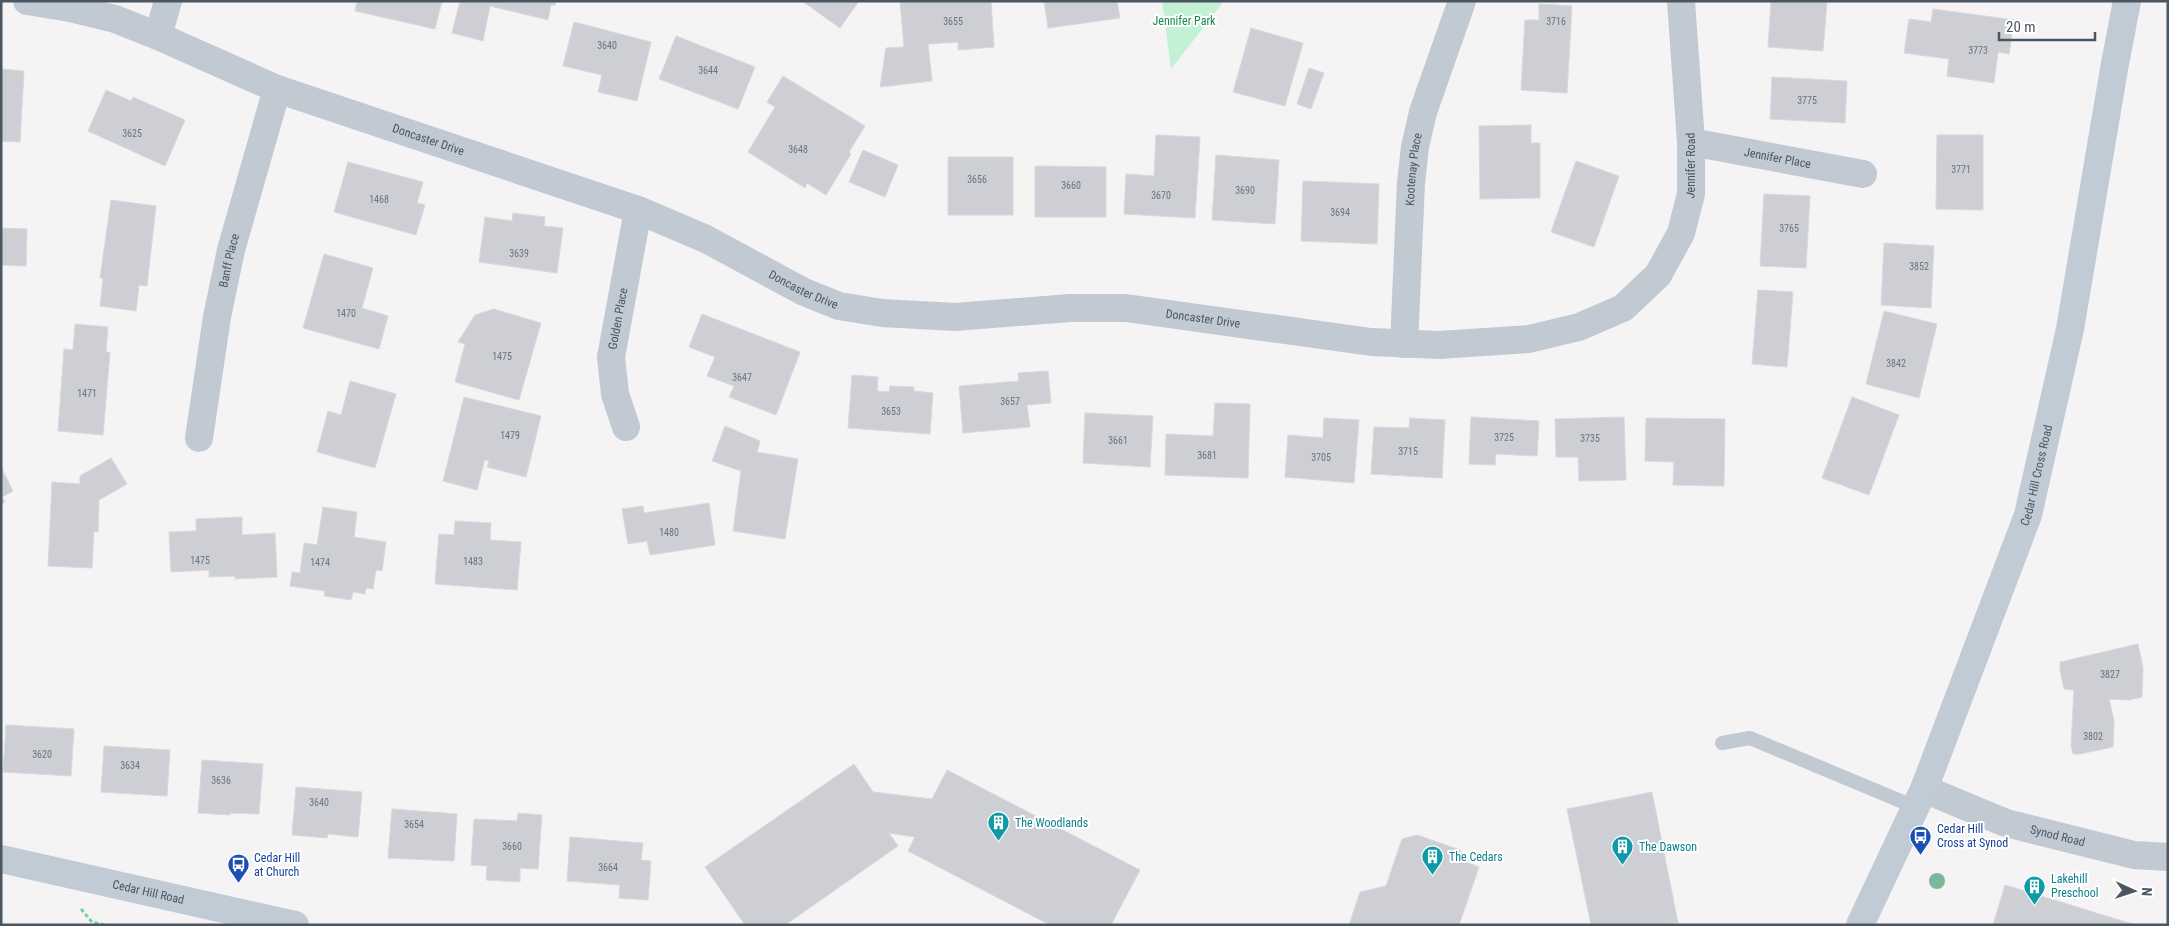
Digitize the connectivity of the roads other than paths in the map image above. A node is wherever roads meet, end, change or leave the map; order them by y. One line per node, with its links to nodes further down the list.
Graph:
1 (27, 1): 6 (street, Doncaster Drive)
2 (168, 1): 6 (street)
3 (1462, 1): 12 (street, Kootenay Place)
4 (1681, 1): 8 (street, Jennifer Road)
5 (2127, 1): 16 (main road, Cedar Hill Cross Road)
6 (158, 36): 7 (street, Doncaster Drive)
7 (277, 89): 10 (street, Doncaster Drive); 14 (street, Banff Place)
8 (1691, 142): 9 (street, Jennifer Place); 11 (street, Jennifer Road)
9 (1863, 174)
10 (638, 210): 12 (street, Doncaster Drive); 13 (street, Golden Place)
11 (1623, 308): 12 (street, Doncaster Drive)
12 (1404, 344)
13 (626, 427)
14 (199, 438)
15 (1722, 743): 16 (lane)
16 (1920, 798): 17 (street, Synod Road); 20 (main road, Cedar Hill Cross Road)
17 (2168, 857)
18 (1, 859): 19 (main road, Cedar Hill Road)
19 (295, 925)
20 (1860, 925)

